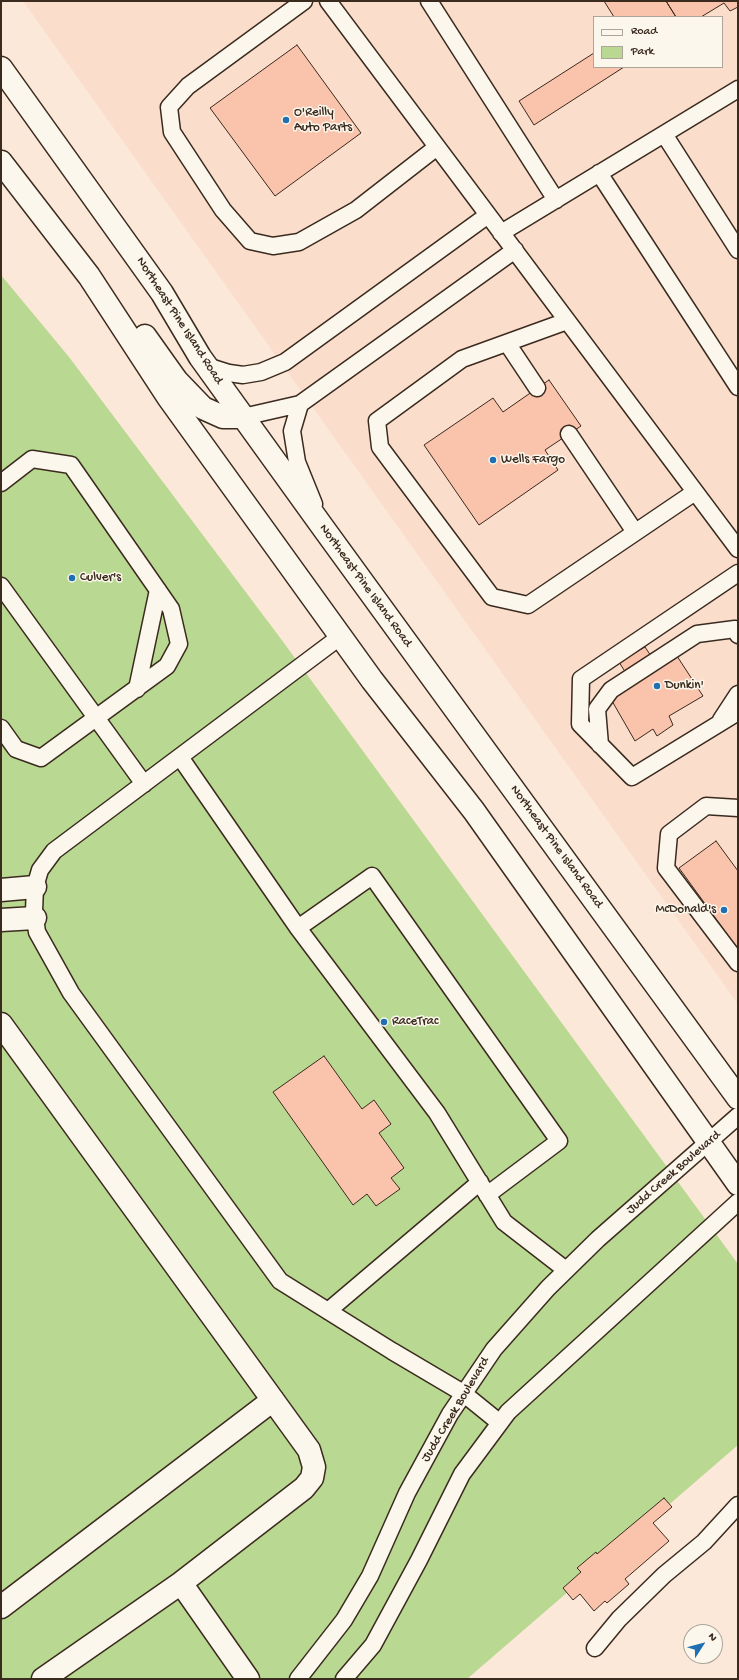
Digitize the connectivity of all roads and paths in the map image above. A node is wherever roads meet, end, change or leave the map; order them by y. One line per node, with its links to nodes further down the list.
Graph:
1 (304, 1): 7 (lane)
2 (328, 1): 7 (lane)
3 (429, 1): 11 (lane)
4 (1, 68): 18 (main road, Northeast Pine Island Road)
5 (736, 94): 6 (lane)
6 (664, 134): 10 (lane); 15 (lane)
7 (437, 147): 12 (lane)
8 (1, 158): 22 (main road)
9 (1, 162): 33 (main road)
10 (599, 173): 11 (lane); 19 (lane)
11 (556, 200): 13 (lane)
12 (488, 215): 13 (lane); 18 (lane)
13 (501, 233): 14 (lane)
14 (514, 250): 16 (lane); 21 (lane)
15 (738, 250)
16 (567, 321): 17 (lane); 25 (lane)
17 (507, 343): 20 (lane); 27 (lane)
18 (207, 366): 22 (main road, Northeast Pine Island Road)
19 (738, 387)
20 (537, 388)
21 (300, 404): 22 (lane); 26 (lane)
22 (243, 417): 26 (main road, Northeast Pine Island Road)
23 (568, 434): 27 (lane)
24 (1, 482): 31 (lane)
25 (695, 492): 27 (lane); 28 (lane)
26 (324, 529): 51 (main road, Northeast Pine Island Road)
27 (635, 532)
28 (738, 549)
29 (738, 573): 40 (lane)
30 (1, 586): 37 (lane)
31 (158, 590): 34 (lane); 34 (lane)
32 (738, 634): 40 (lane)
33 (341, 636): 41 (lane); 53 (main road)
34 (137, 689): 37 (lane)
35 (738, 694): 38 (lane)
36 (738, 712): 38 (lane)
37 (97, 718): 39 (lane); 42 (lane)
38 (719, 723): 40 (lane)
39 (1, 728)
40 (600, 745)
41 (180, 757): 42 (lane); 48 (lane)
42 (144, 784): 44 (lane)
43 (738, 808): 49 (lane)
44 (35, 887): 45 (main road); 46 (lane)
45 (1, 890)
46 (35, 918): 47 (main road); 58 (lane)
47 (1, 920)
48 (298, 928): 55 (lane); 55 (lane)
49 (738, 963)
50 (1, 1024): 60 (main road)
51 (738, 1098)
52 (738, 1116): 53 (lane, Judd Creek Boulevard)
53 (708, 1143): 54 (main road); 57 (lane, Judd Creek Boulevard)
54 (738, 1184)
55 (483, 1189): 57 (lane); 58 (lane)
56 (738, 1202): 61 (lane)
57 (566, 1270): 59 (lane, Judd Creek Boulevard)
58 (328, 1311): 59 (lane)
59 (463, 1393): 61 (lane); 68 (lane, Judd Creek Boulevard)
60 (273, 1400): 63 (main road); 64 (main road)
61 (500, 1423): 69 (lane)
62 (738, 1505): 65 (lane)
63 (181, 1583): 66 (main road); 67 (main road)
64 (1, 1607)
65 (595, 1648)
66 (43, 1679)
67 (248, 1679)
68 (298, 1679)
69 (344, 1679)

